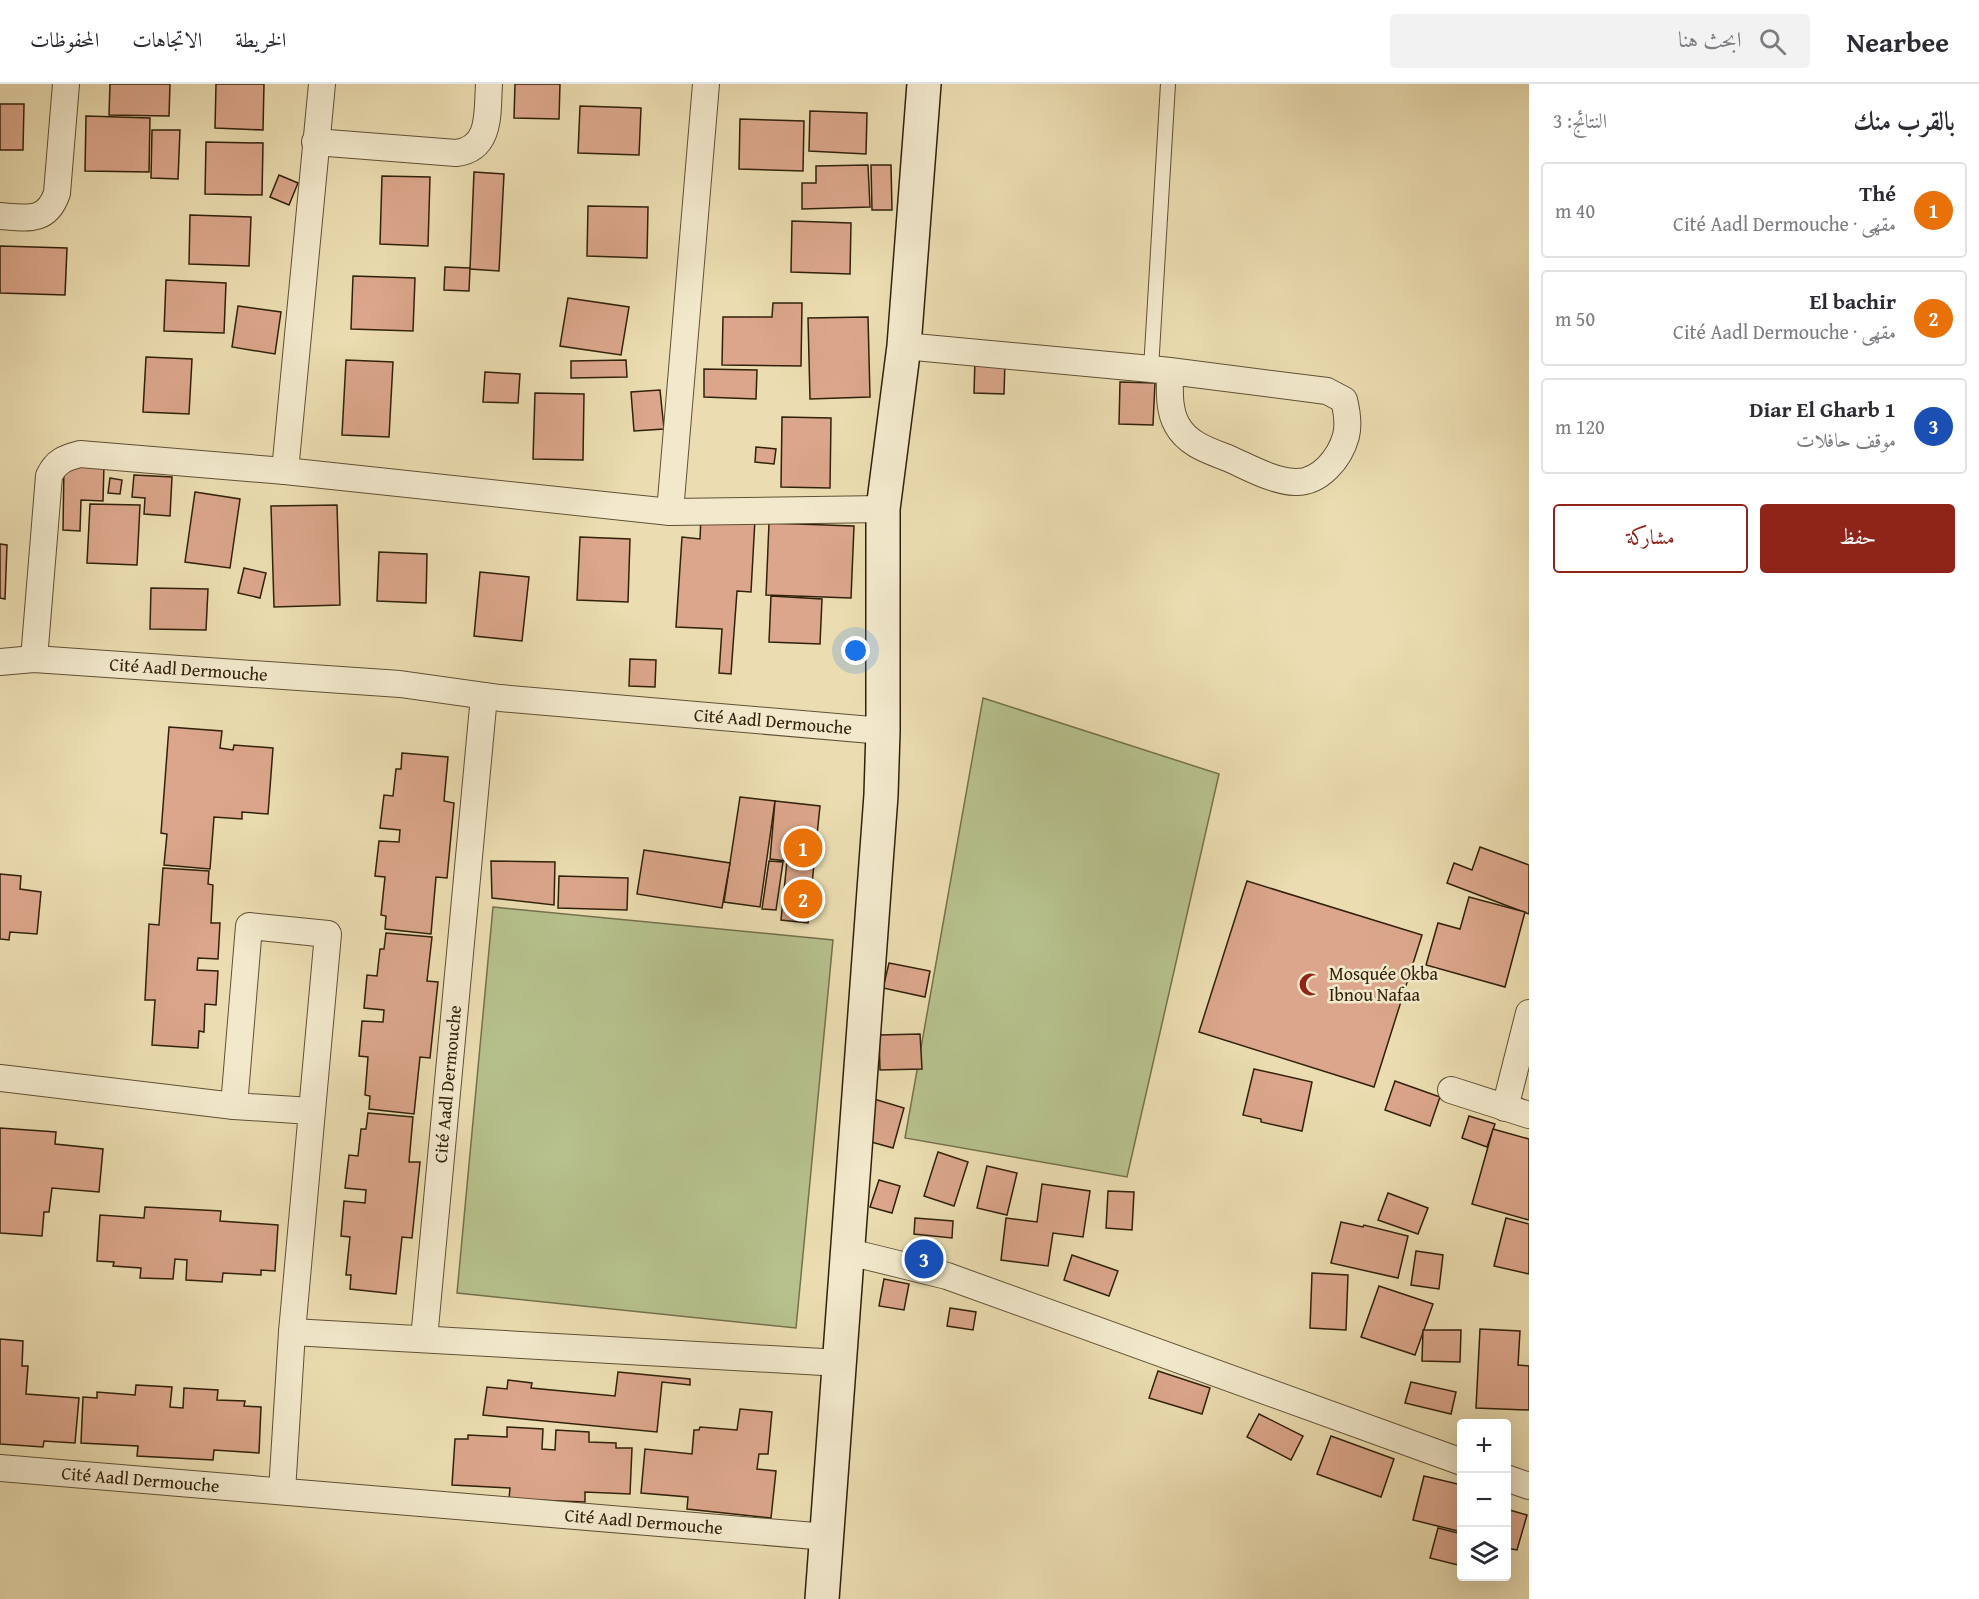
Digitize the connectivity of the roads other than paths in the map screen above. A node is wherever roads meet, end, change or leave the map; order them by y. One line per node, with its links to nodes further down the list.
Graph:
1 (66, 84): 8 (street)
2 (322, 84): 7 (street)
3 (489, 84): 7 (street)
4 (706, 84): 13 (street)
5 (924, 84): 9 (main road)
6 (1168, 84): 10 (lane)
7 (315, 142): 11 (street)
8 (0, 216)
9 (904, 346): 10 (street); 12 (main road)
10 (1161, 370): 10 (street)
11 (285, 471): 13 (street); 14 (street)
12 (882, 509): 13 (street); 17 (main road)
13 (670, 512)
14 (34, 659): 15 (street, Cité Aadl Dermouche); 16 (street, Cité Aadl Dermouche)
15 (0, 662)
16 (484, 696): 17 (street, Cité Aadl Dermouche); 26 (street, Cité Aadl Dermouche)
17 (883, 731): 24 (main road)
18 (1529, 1013): 23 (street)
19 (0, 1078): 21 (street)
20 (1450, 1090): 23 (street)
21 (234, 1106): 22 (street); 22 (street)
22 (311, 1111): 25 (street)
23 (1517, 1111)
24 (849, 1252): 27 (main road); 28 (street)
25 (292, 1332): 26 (street); 32 (street)
26 (424, 1339): 27 (street)
27 (840, 1363): 33 (main road)
28 (1457, 1461)
29 (0, 1468): 32 (street, Cité Aadl Dermouche)
30 (1511, 1480): 31 (street)
31 (1529, 1486)
32 (282, 1491): 33 (street, Cité Aadl Dermouche)
33 (827, 1537): 34 (main road)
34 (822, 1599)

